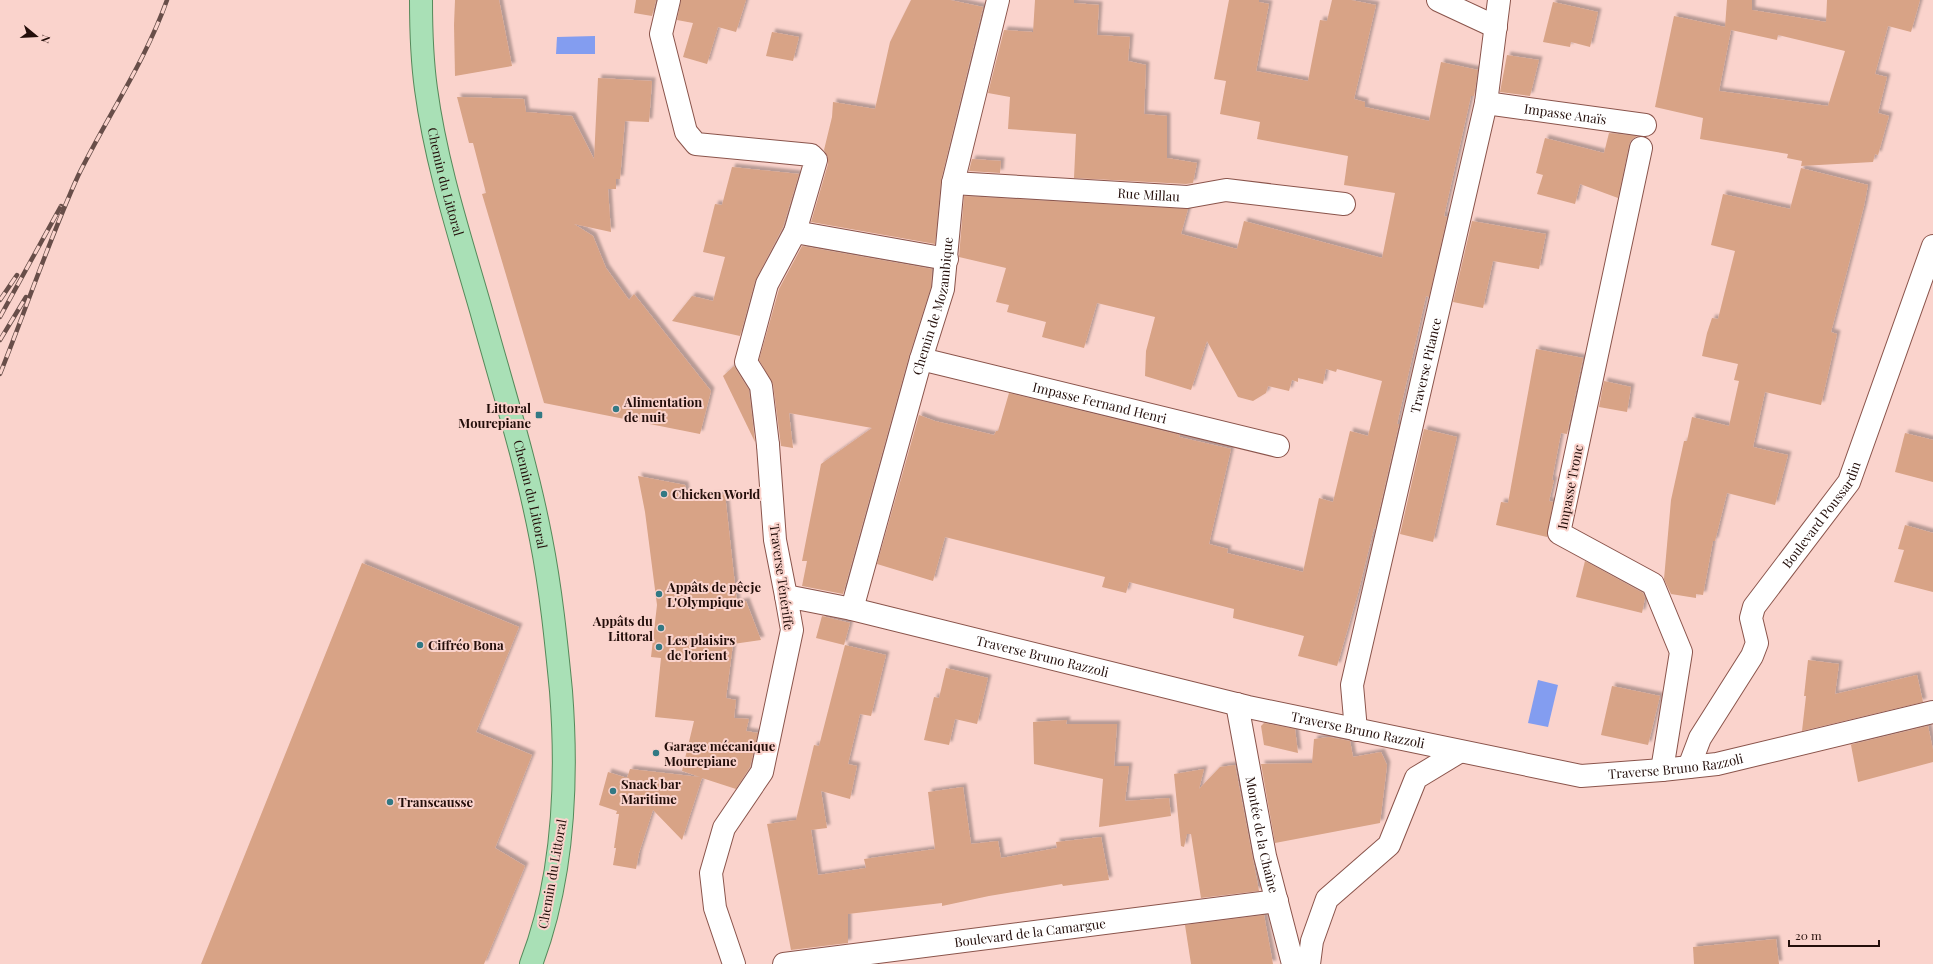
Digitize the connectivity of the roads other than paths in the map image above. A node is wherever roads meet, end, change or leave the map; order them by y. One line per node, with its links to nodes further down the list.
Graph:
1 (421, 0): 8 (main road, Chemin du Littoral)
2 (429, 0): 8 (main road, Chemin du Littoral)
3 (669, 0): 14 (street, Traverse Ténériffe)
4 (998, 0): 12 (street, Chemin de Mozambique)
5 (1438, 0): 7 (street)
6 (1499, 0): 7 (street, Traverse Pitance)
7 (1496, 27): 9 (street, Traverse Pitance)
8 (421, 31): 28 (main road, Chemin du Littoral)
9 (1486, 103): 10 (street, Impasse Anaïs); 23 (street, Traverse Pitance)
10 (1645, 124)
11 (1641, 148): 26 (street, Impasse Tronc)
12 (953, 183): 13 (street, Rue Millau); 16 (street, Chemin de Mozambique)
13 (1344, 204)
14 (795, 232): 16 (street); 19 (street, Traverse Ténériffe)
15 (1933, 246): 25 (street, Boulevard Poussardin)
16 (946, 259): 17 (street, Chemin de Mozambique)
17 (921, 359): 18 (street, Impasse Fernand Henri); 20 (street, Chemin de Mozambique)
18 (1278, 446)
19 (786, 596): 20 (street, Traverse Bruno Razzoli); 29 (street, Traverse Ténériffe)
20 (852, 609): 21 (street, Traverse Bruno Razzoli)
21 (1237, 704): 23 (street, Traverse Bruno Razzoli); 27 (street, Montée de la Chaîne)
22 (1933, 712): 25 (street, Traverse Bruno Razzoli)
23 (1356, 730): 24 (street, Traverse Bruno Razzoli)
24 (1459, 752): 26 (street, Traverse Bruno Razzoli); 32 (street)
25 (1689, 767): 26 (street, Traverse Bruno Razzoli)
26 (1662, 770)
27 (1277, 901): 30 (street, Boulevard de la Camargue); 31 (street, Montée de la Chaîne)
28 (531, 964)
29 (734, 964)
30 (784, 964)
31 (1293, 964)
32 (1309, 964)

